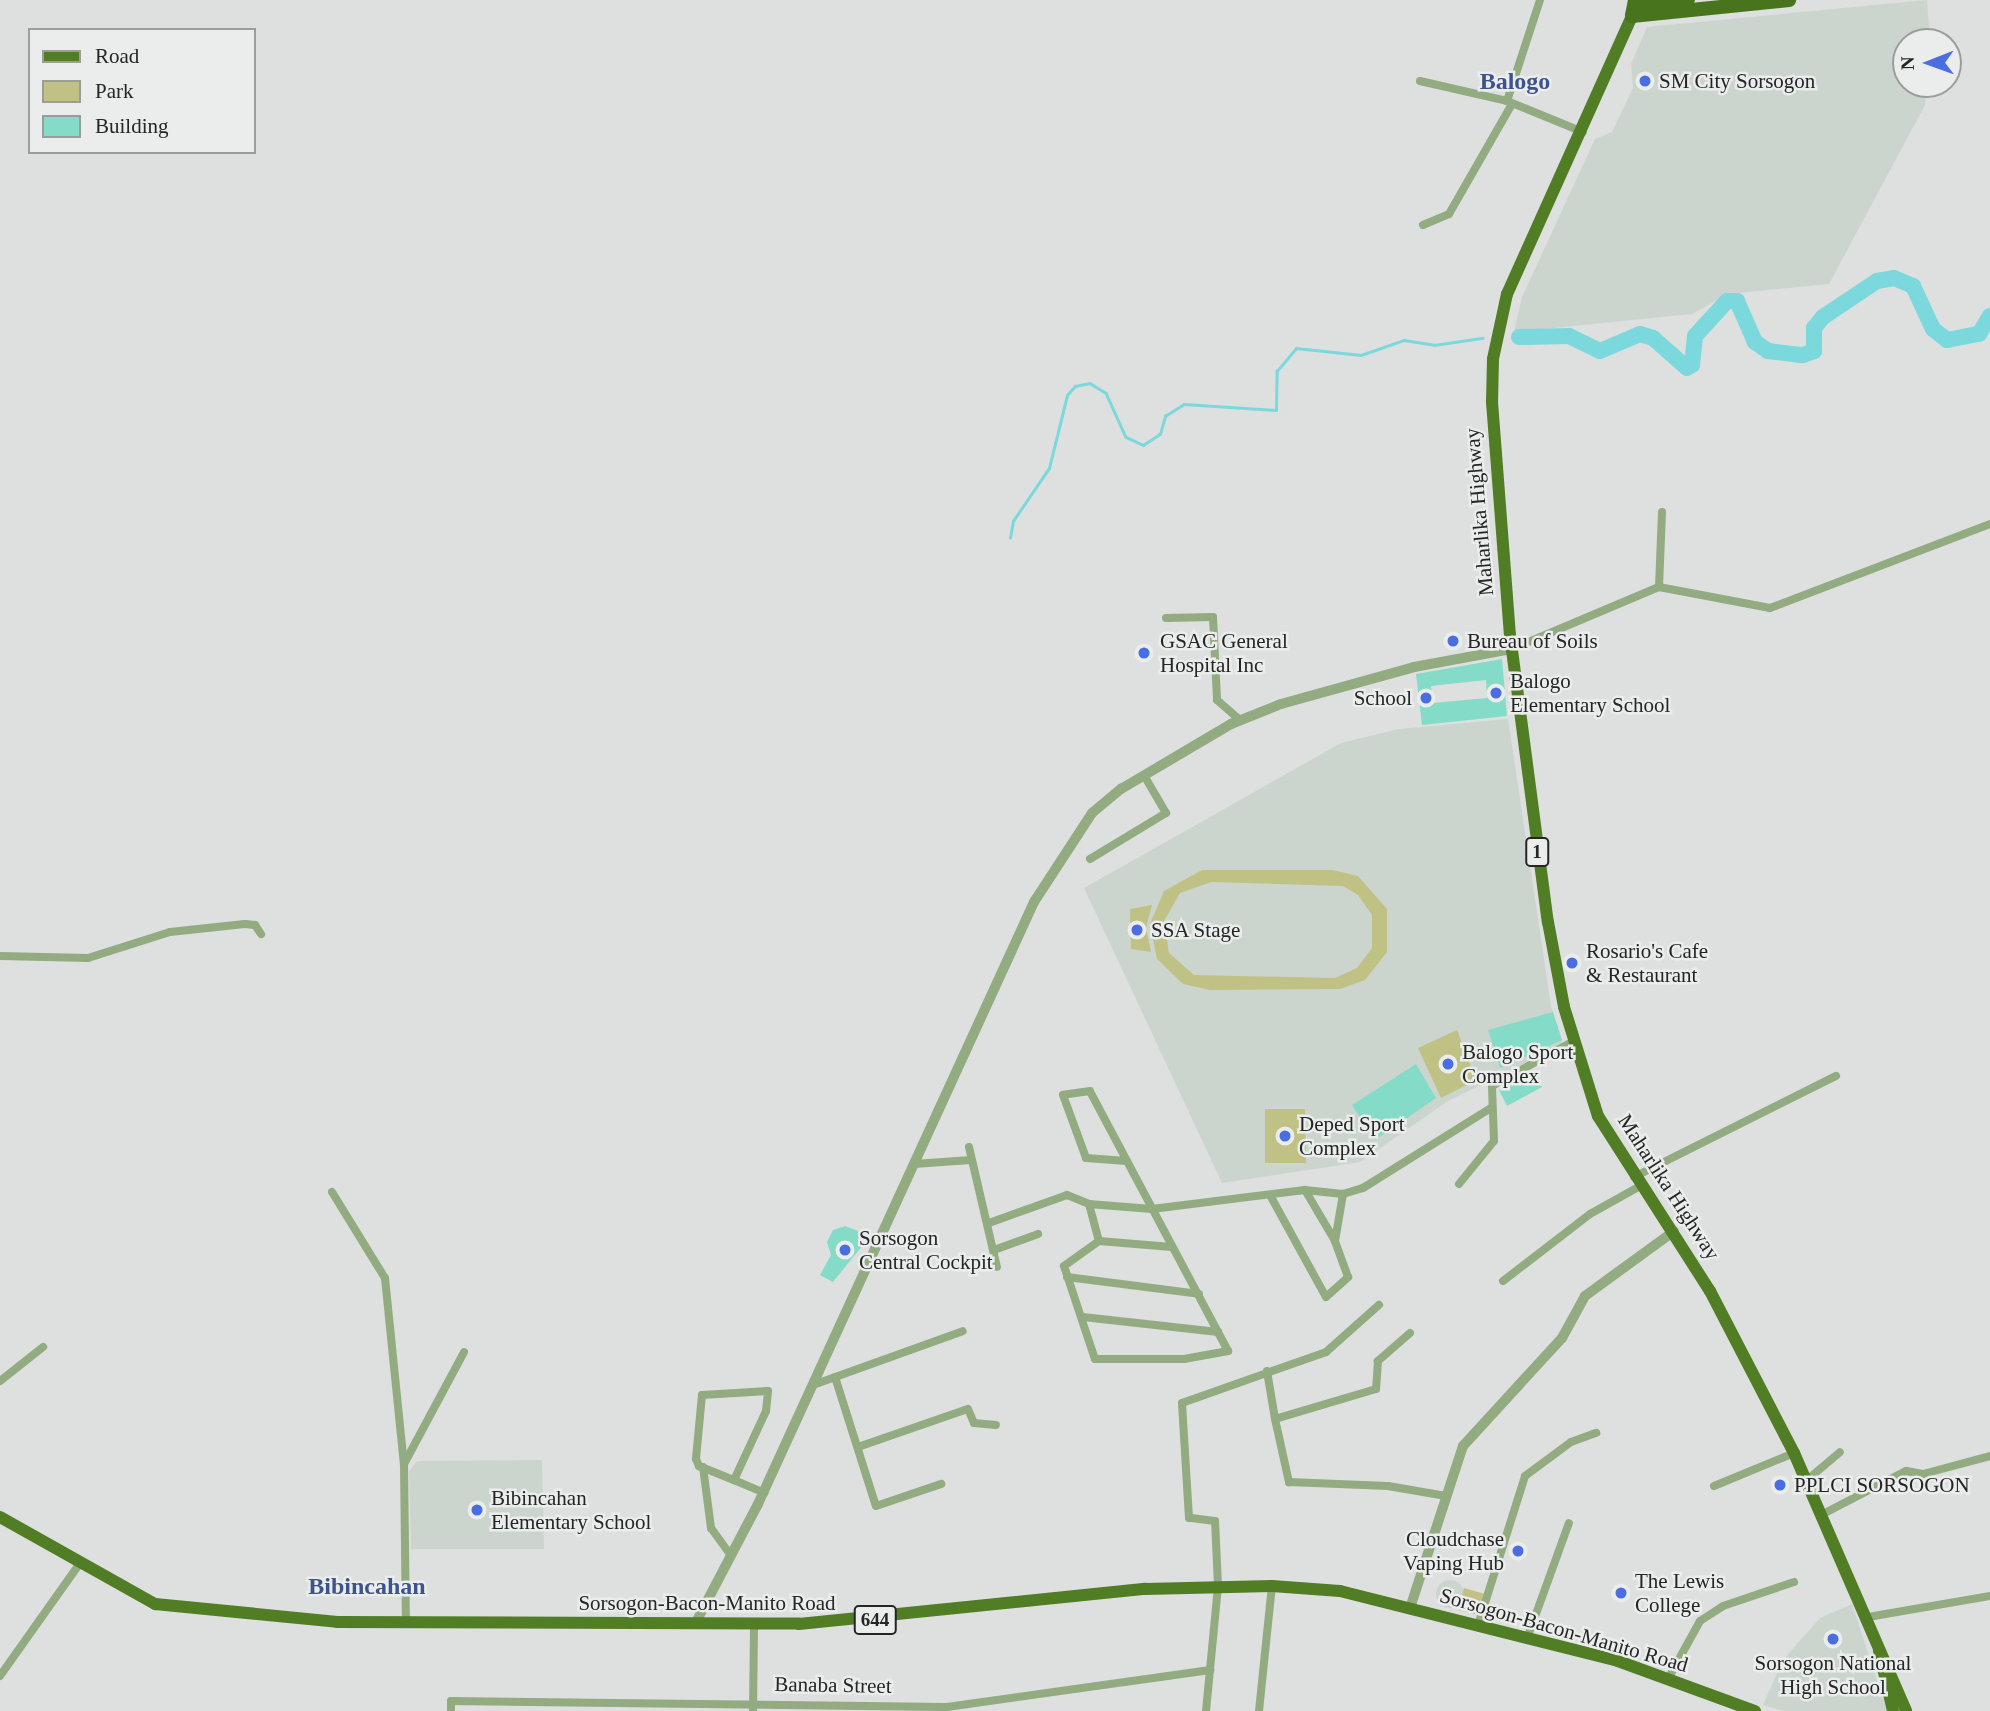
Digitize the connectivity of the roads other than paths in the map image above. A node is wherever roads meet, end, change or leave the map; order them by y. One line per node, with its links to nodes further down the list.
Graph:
1 (1540, 0): 6 (street)
2 (1688, 0): 4 (highway)
3 (1789, 0): 4 (highway)
4 (1634, 6): 7 (main road, Maharlika Highway / 1)
5 (1420, 81): 6 (street)
6 (1510, 102): 7 (street); 8 (street)
7 (1583, 132): 13 (main road, Maharlika Highway / 1)
8 (1423, 225)
9 (1662, 512): 11 (street)
10 (1990, 524): 11 (street)
11 (1659, 587): 13 (street)
12 (1166, 618): 14 (street)
13 (1512, 649): 14 (street); 19 (main road, Maharlika Highway / 1)
14 (1240, 720): 15 (street)
15 (1144, 777): 16 (street); 25 (street)
16 (1090, 859)
17 (261, 934): 18 (street)
18 (0, 956)
19 (1574, 1041): 21 (street); 26 (main road, Maharlika Highway / 1)
20 (1836, 1076): 26 (street)
21 (1491, 1108): 27 (street); 30 (street)
22 (970, 1147): 23 (street)
23 (971, 1160): 25 (street); 34 (street)
24 (1127, 1161): 24 (street); 33 (street)
25 (914, 1164): 55 (street)
26 (1637, 1182): 35 (main road, Maharlika Highway / 1); 43 (street)
27 (1459, 1184)
28 (1305, 1190): 30 (street); 31 (street); 38 (street)
29 (332, 1192): 63 (street)
30 (1343, 1194): 38 (street)
31 (1270, 1197): 33 (street); 38 (street)
32 (1088, 1204): 33 (street); 34 (street); 37 (street)
33 (1152, 1209): 39 (street)
34 (989, 1223): 40 (street)
35 (1674, 1231): 61 (main road, Maharlika Highway / 1); 70 (street)
36 (1038, 1234): 40 (street)
37 (1099, 1241): 39 (street); 42 (street)
38 (1335, 1241)
39 (1172, 1247): 44 (street)
40 (994, 1250): 41 (street)
41 (997, 1268)
42 (1068, 1277): 44 (street); 46 (street)
43 (1503, 1281)
44 (1199, 1294): 48 (street)
45 (1379, 1306): 52 (street)
46 (1083, 1317): 48 (street); 48 (street)
47 (963, 1331): 53 (street)
48 (1218, 1332)
49 (1410, 1333): 56 (street)
50 (43, 1347): 54 (street)
51 (464, 1352): 63 (street)
52 (1267, 1371): 56 (street); 77 (street)
53 (835, 1377): 55 (street); 59 (street)
54 (0, 1381)
55 (813, 1385): 69 (street)
56 (1275, 1419): 70 (street)
57 (996, 1424): 59 (street)
58 (1595, 1433): 83 (street)
59 (858, 1447): 67 (street)
60 (1840, 1452): 66 (street)
61 (1794, 1453): 66 (main road, Maharlika Highway / 1); 68 (street)
62 (1990, 1456): 71 (street)
63 (404, 1464): 82 (street)
64 (703, 1467): 65 (street); 65 (street); 74 (street)
65 (734, 1480): 69 (street)
66 (1807, 1480): 71 (main road, Maharlika Highway / 1)
67 (942, 1484)
68 (1714, 1486)
69 (764, 1493): 74 (street)
70 (1446, 1496): 80 (street)
71 (1821, 1515): 81 (main road, Maharlika Highway / 1)
72 (0, 1517): 75 (main road, Sorsogon-Bacon-Manito Road / 644)
73 (1569, 1523): 86 (street)
74 (731, 1556): 84 (street)
75 (78, 1566): 82 (main road, Sorsogon-Bacon-Manito Road / 644); 89 (street)
76 (1794, 1582): 90 (street)
77 (1218, 1586): 78 (main road, Sorsogon-Bacon-Manito Road / 644); 85 (main road, Sorsogon-Bacon-Manito Road / 644); 88 (street)
78 (1272, 1586): 80 (main road, Sorsogon-Bacon-Manito Road / 644); 95 (street)
79 (1990, 1596): 81 (street)
80 (1411, 1605): 83 (main road, Sorsogon-Bacon-Manito Road / 644)
81 (1868, 1617): 87 (main road, Maharlika Highway / 1)
82 (406, 1622): 84 (main road, Sorsogon-Bacon-Manito Road / 644)
83 (1479, 1622): 86 (main road, Sorsogon-Bacon-Manito Road / 644)
84 (695, 1624): 85 (main road, Sorsogon-Bacon-Manito Road / 644)
85 (754, 1625): 91 (street)
86 (1528, 1636): 90 (main road, Sorsogon-Bacon-Manito Road / 644)
87 (1878, 1640): 97 (main road, Maharlika Highway / 1); 98 (main road, Maharlika Highway / 1)
88 (1210, 1670): 92 (street, Banaba Street); 94 (street)
89 (0, 1676)
90 (1668, 1679): 96 (main road, Sorsogon-Bacon-Manito Road / 644)
91 (753, 1706): 92 (street, Banaba Street); 93 (street, Banaba Street)
92 (947, 1709)
93 (451, 1711)
94 (1206, 1711)
95 (1259, 1711)
96 (1755, 1711)
97 (1893, 1711)
98 (1906, 1711)

